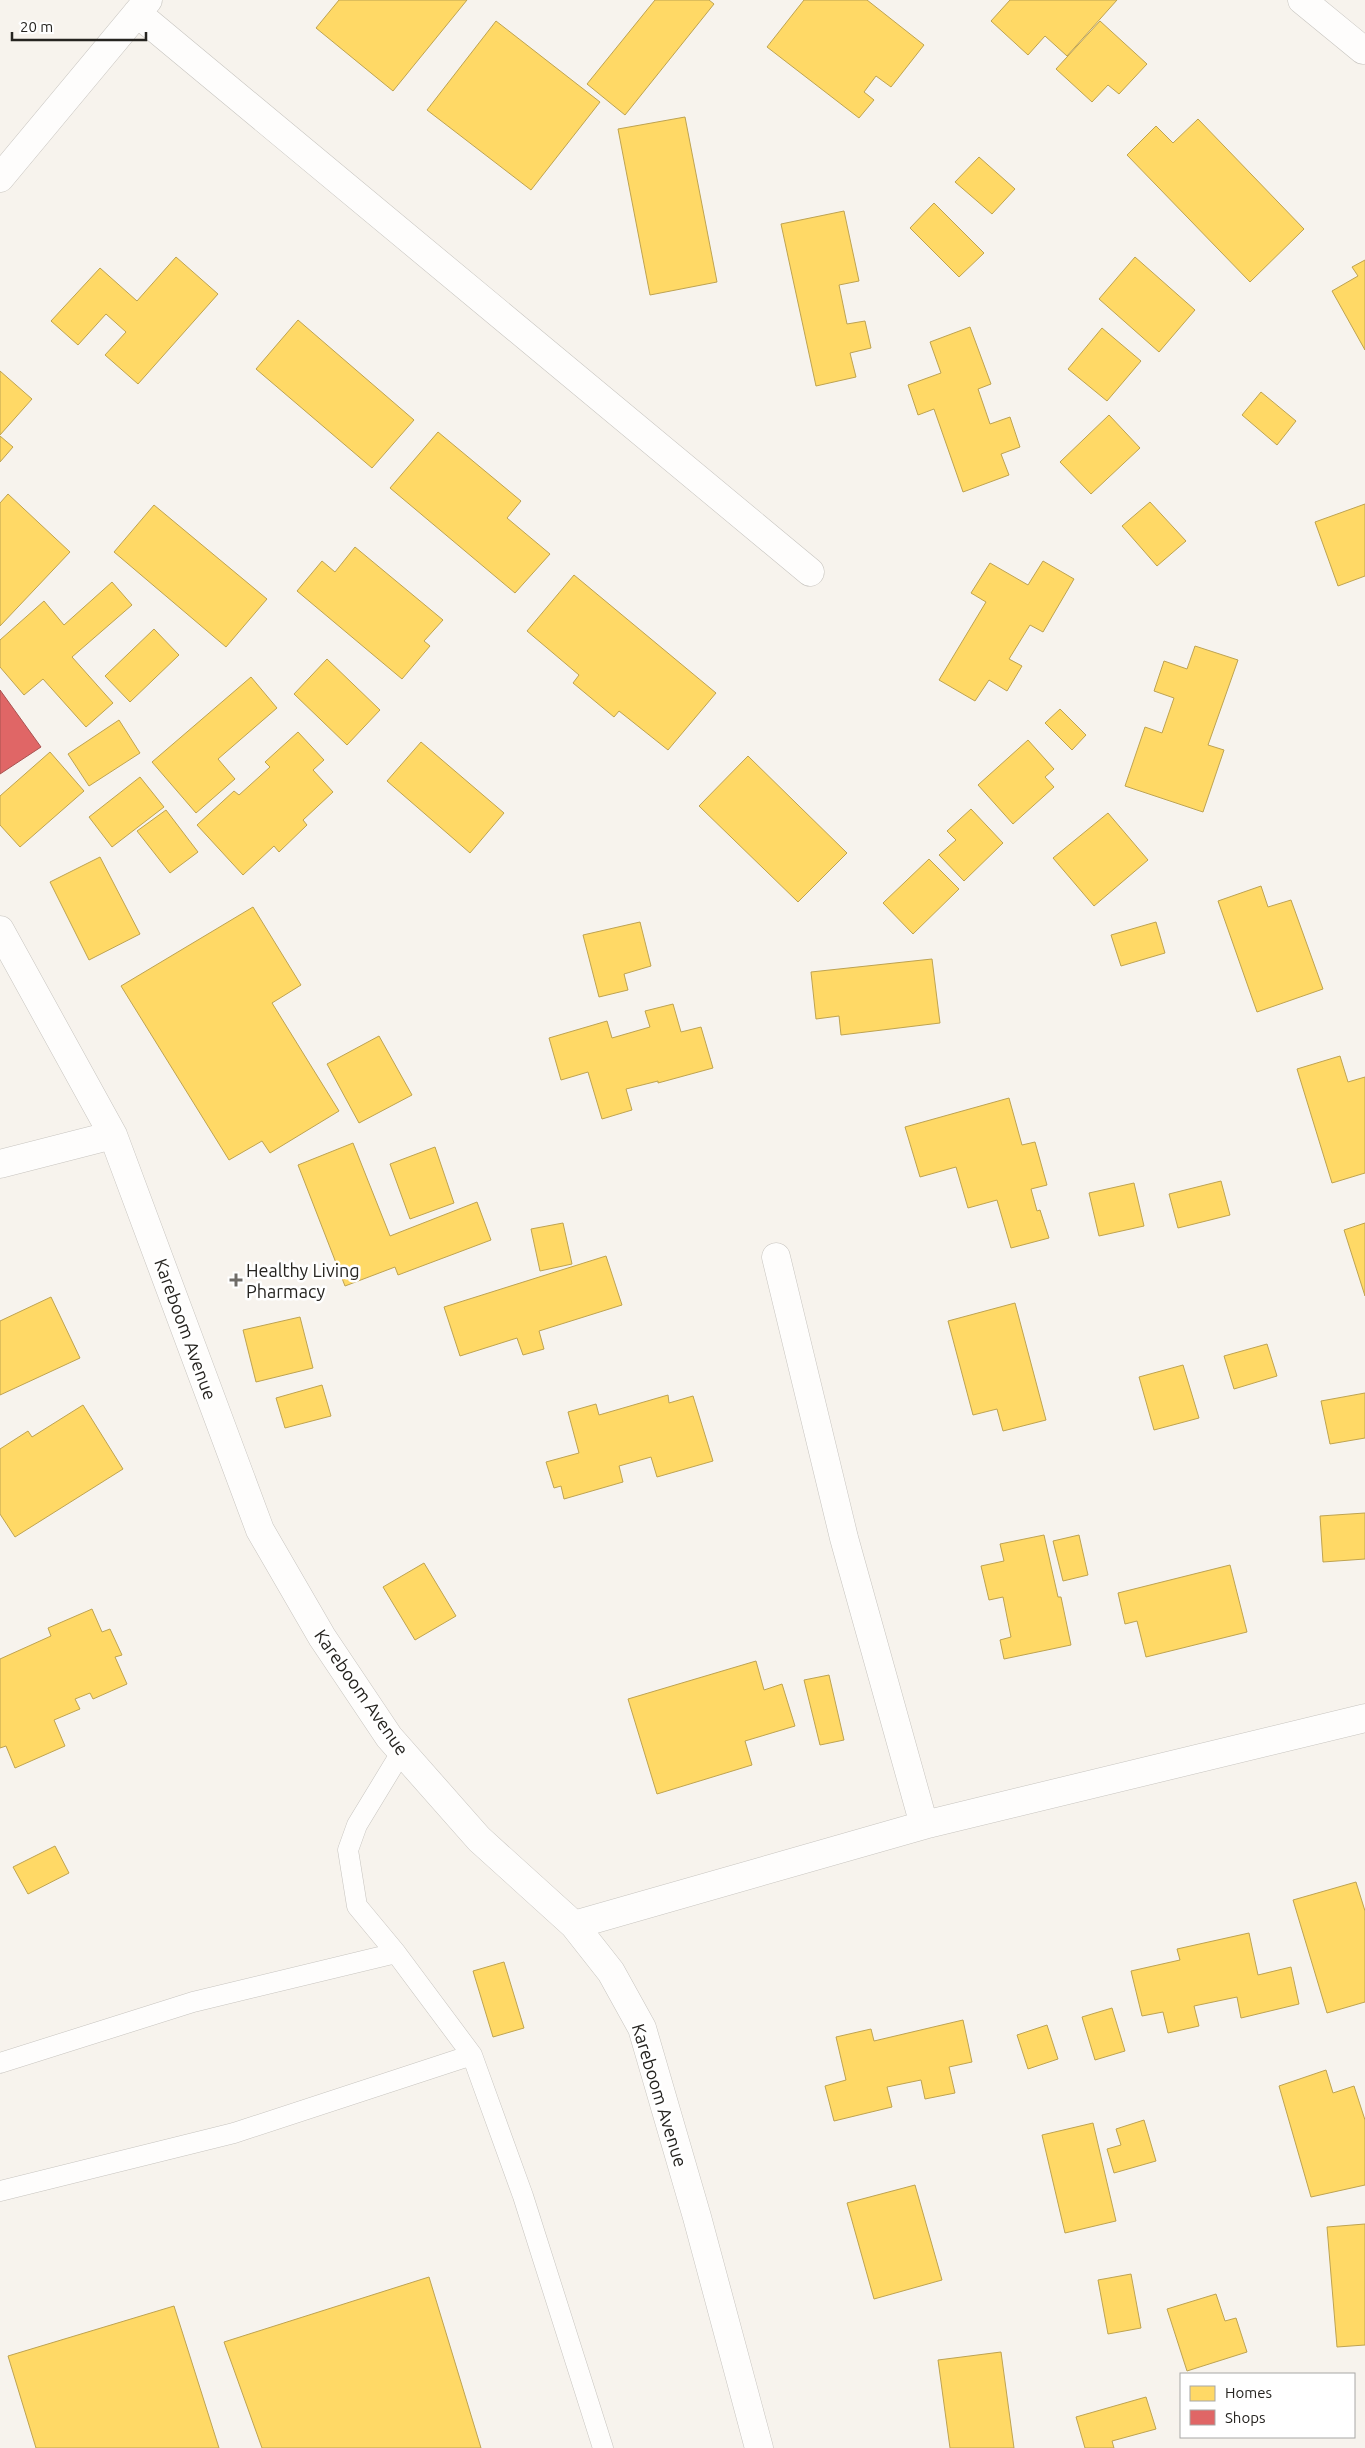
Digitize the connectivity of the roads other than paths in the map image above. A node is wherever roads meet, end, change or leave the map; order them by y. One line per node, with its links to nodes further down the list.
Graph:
1 (1302, 0): 3 (street)
2 (142, 6): 4 (street); 5 (street)
3 (1363, 50)
4 (0, 178)
5 (810, 572)
6 (0, 930): 7 (street, Kareboom Avenue)
7 (113, 1135): 8 (street); 11 (street, Kareboom Avenue)
8 (0, 1164)
9 (776, 1258): 12 (street)
10 (1365, 1718): 12 (street)
11 (402, 1751): 13 (street, Kareboom Avenue); 14 (lane)
12 (924, 1826): 13 (street)
13 (574, 1925): 19 (street, Kareboom Avenue)
14 (396, 1953): 15 (lane); 16 (lane)
15 (472, 2055): 17 (lane); 18 (lane)
16 (0, 2062)
17 (0, 2191)
18 (603, 2448)
19 (758, 2448)

